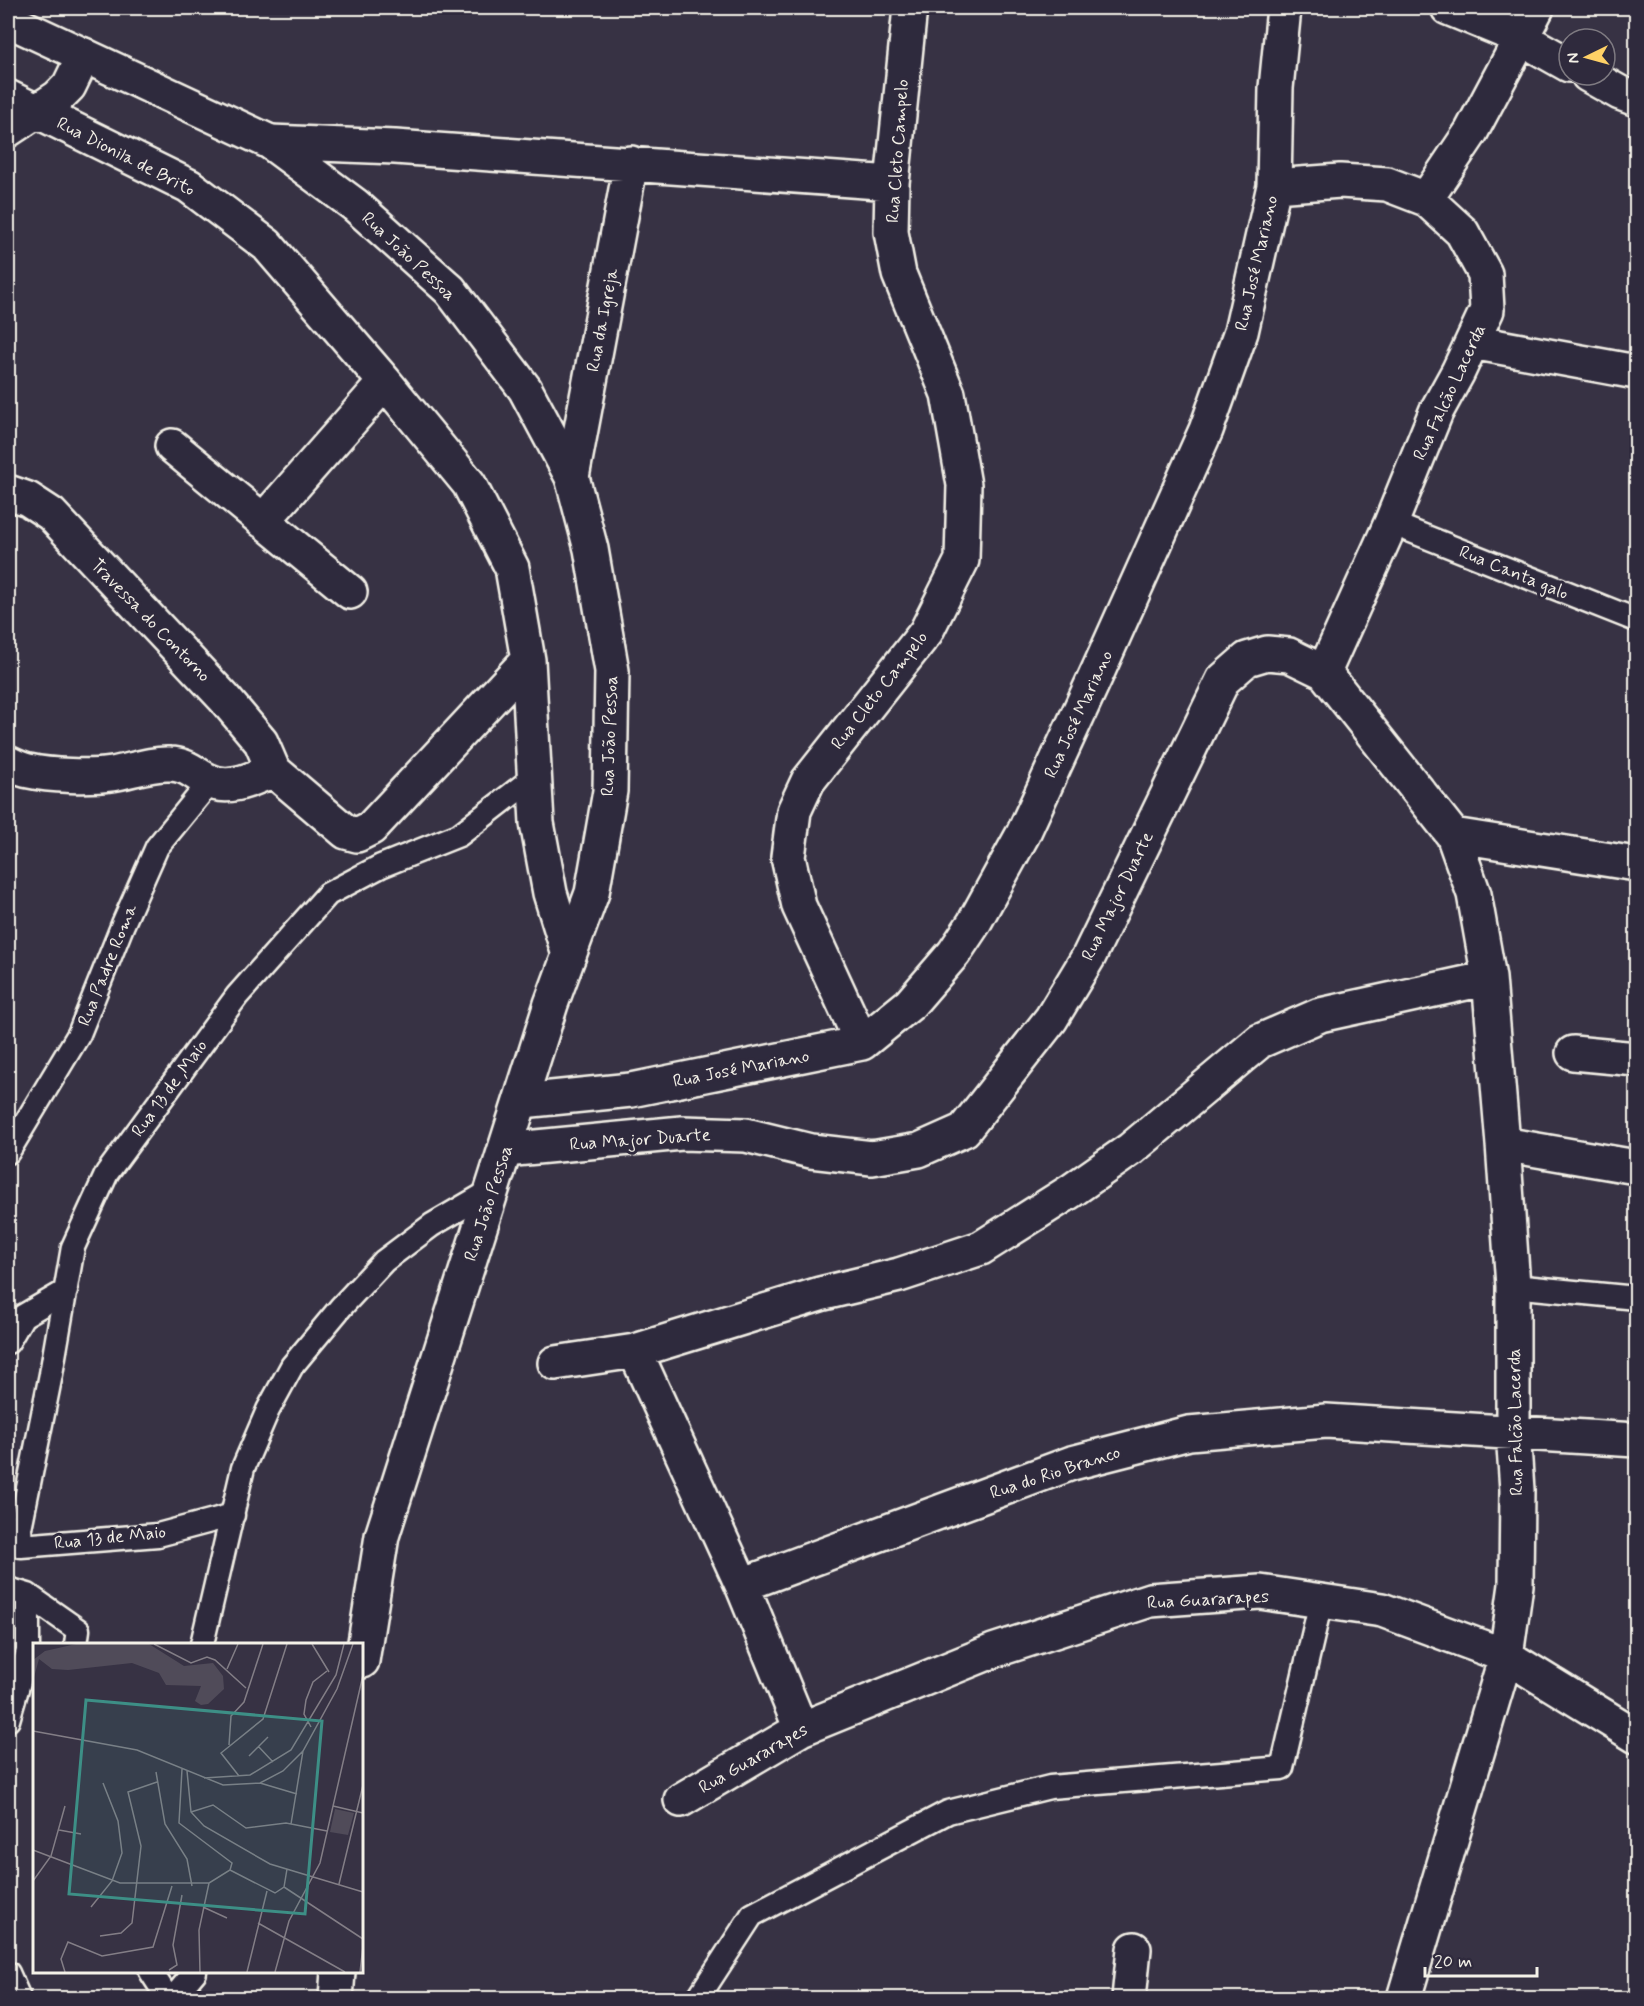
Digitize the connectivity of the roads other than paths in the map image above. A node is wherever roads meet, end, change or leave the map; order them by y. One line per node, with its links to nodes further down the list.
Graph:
1 (910, 8): 16 (street, Rua Cleto Campelo)
2 (1284, 8): 17 (street, Rua José Mariano)
3 (1448, 8): 6 (street)
4 (1537, 8): 6 (street)
5 (8, 20): 7 (street, Rua João Pessoa)
6 (1521, 38): 8 (street); 18 (street)
7 (84, 55): 12 (street); 14 (street, Rua João Pessoa)
8 (1557, 58)
9 (1609, 87): 11 (street)
10 (8, 97): 12 (street, Rua Dionila de Brito)
11 (1636, 99)
12 (37, 110): 13 (street); 21 (street, Rua Dionila de Brito)
13 (8, 130)
14 (270, 142): 15 (street); 23 (street, Rua João Pessoa)
15 (631, 163): 16 (street); 23 (street, Rua da Igreja)
16 (892, 183): 39 (street, Rua Cleto Campelo)
17 (1274, 186): 18 (street, Rua Falcão Lacerda); 39 (street, Rua José Mariano)
18 (1426, 199): 19 (street, Rua Falcão Lacerda)
19 (1472, 342): 20 (street); 26 (street, Rua Falcão Lacerda)
20 (1636, 372)
21 (385, 382): 25 (street); 29 (street, Rua Dionila de Brito)
22 (172, 446): 25 (street)
23 (572, 477): 37 (street, Rua João Pessoa)
24 (8, 492): 32 (street, Travessa do Contorno)
25 (262, 521): 27 (street)
26 (1391, 523): 28 (lane, Rua Canta galo); 30 (street, Rua Falcão Lacerda)
27 (350, 592)
28 (1636, 620)
29 (528, 660): 32 (street); 33 (street, Rua Dionila de Brito)
30 (1324, 672): 35 (street, Rua Major Duarte); 44 (street, Rua Major Duarte)
31 (8, 763): 34 (street)
32 (273, 770): 34 (street)
33 (534, 777): 37 (street, Rua Dionila de Brito); 49 (lane, Rua 13 de ,Maio)
34 (210, 782): 45 (lane, Rua Padre Roma)
35 (1453, 835): 36 (street); 38 (street, Rua Falcão Lacerda)
36 (1636, 864)
37 (569, 955): 42 (street, Rua João Pessoa)
38 (1489, 978): 43 (street, Rua Falcão Lacerda); 52 (street)
39 (862, 1043): 42 (street, Rua José Mariano)
40 (1573, 1053): 41 (street)
41 (1636, 1059)
42 (522, 1101): 44 (street, Rua João Pessoa)
43 (1503, 1144): 46 (street); 48 (street, Rua Falcão Lacerda)
44 (505, 1150): 47 (street, Rua João Pessoa)
45 (8, 1152)
46 (1636, 1167)
47 (492, 1190): 56 (lane); 63 (street, Rua João Pessoa)
48 (1513, 1286): 50 (lane); 54 (street, Rua Falcão Lacerda)
49 (66, 1290): 51 (lane); 57 (lane, Rua 13 de ,Maio)
50 (1636, 1298)
51 (8, 1342)
52 (635, 1351): 53 (street); 58 (street)
53 (555, 1363)
54 (1513, 1432): 55 (street, Rua do Rio Branco); 58 (street, Rua do Rio Branco); 64 (street, Rua Falcão Lacerda)
55 (1636, 1440)
56 (233, 1515): 57 (lane, Rua 13 de Maio); 62 (lane)
57 (21, 1546)
58 (741, 1585): 66 (street)
59 (18, 1592): 61 (lane); 65 (lane)
60 (1321, 1601): 64 (street, Rua Guararapes); 66 (street, Rua Guararapes); 77 (lane)
61 (76, 1643)
62 (202, 1643)
63 (363, 1654)
64 (1506, 1656): 67 (street, Rua Guararapes); 79 (street, Rua Falcão Lacerda)
65 (8, 1720)
66 (801, 1729): 68 (street, Rua Guararapes)
67 (1636, 1736)
68 (681, 1800)
69 (1134, 1949): 78 (street)
70 (8, 1973): 74 (lane)
71 (152, 1973): 75 (lane)
72 (193, 1973): 75 (lane)
73 (338, 1973): 76 (street)
74 (19, 1998)
75 (170, 1998)
76 (336, 1998)
77 (698, 1998)
78 (1129, 1998)
79 (1404, 1998)

